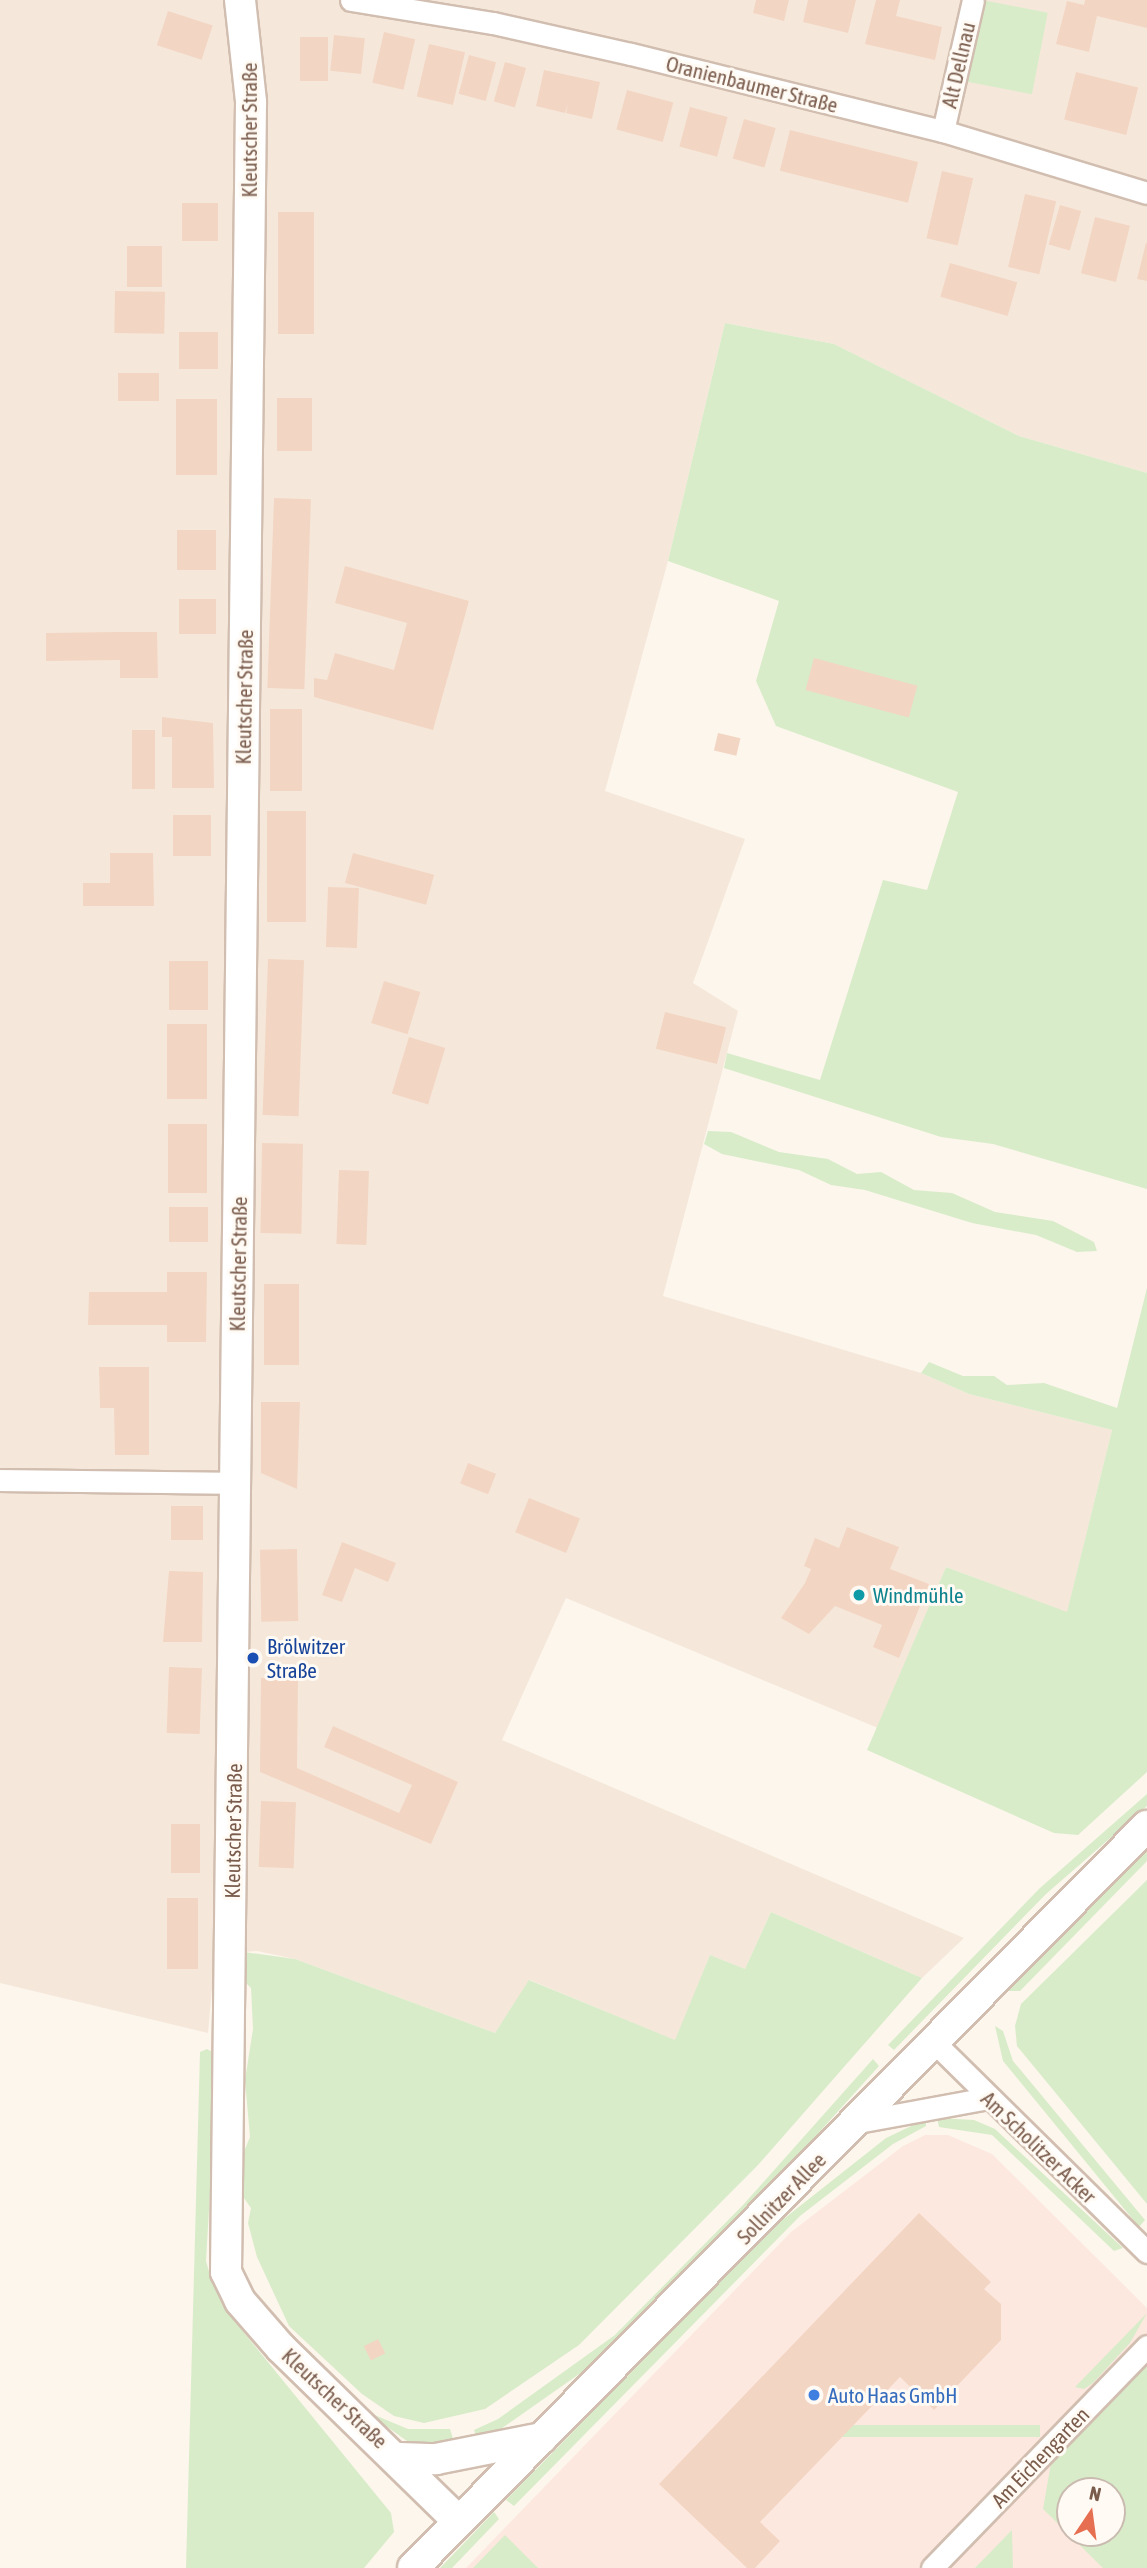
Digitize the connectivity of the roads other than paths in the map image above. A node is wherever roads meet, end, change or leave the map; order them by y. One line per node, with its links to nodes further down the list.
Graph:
1 (240, 0): 7 (street, Kleutscher Straße)
2 (351, 0): 4 (street, Oranienbaumer Straße)
3 (972, 0): 4 (street, Alt Dellnau)
4 (943, 131): 5 (street, Oranienbaumer Straße)
5 (1147, 193)
6 (0, 1480): 7 (street)
7 (236, 1483): 15 (street, Kleutscher Straße)
8 (1147, 1826): 9 (street, Sollnitzer Allee)
9 (932, 2040): 10 (street, Am Scholitzer Acker); 11 (street, Sollnitzer Allee)
10 (988, 2098): 11 (street); 12 (street, Am Scholitzer Acker)
11 (852, 2123): 14 (street, Sollnitzer Allee)
12 (1147, 2252)
13 (1147, 2346): 18 (street, Am Eichengarten)
14 (542, 2438): 15 (street, Kleutscher Straße); 16 (street, Sollnitzer Allee)
15 (400, 2459): 16 (street, Kleutscher Straße)
16 (458, 2521): 17 (street, Sollnitzer Allee)
17 (413, 2568)
18 (932, 2568)

